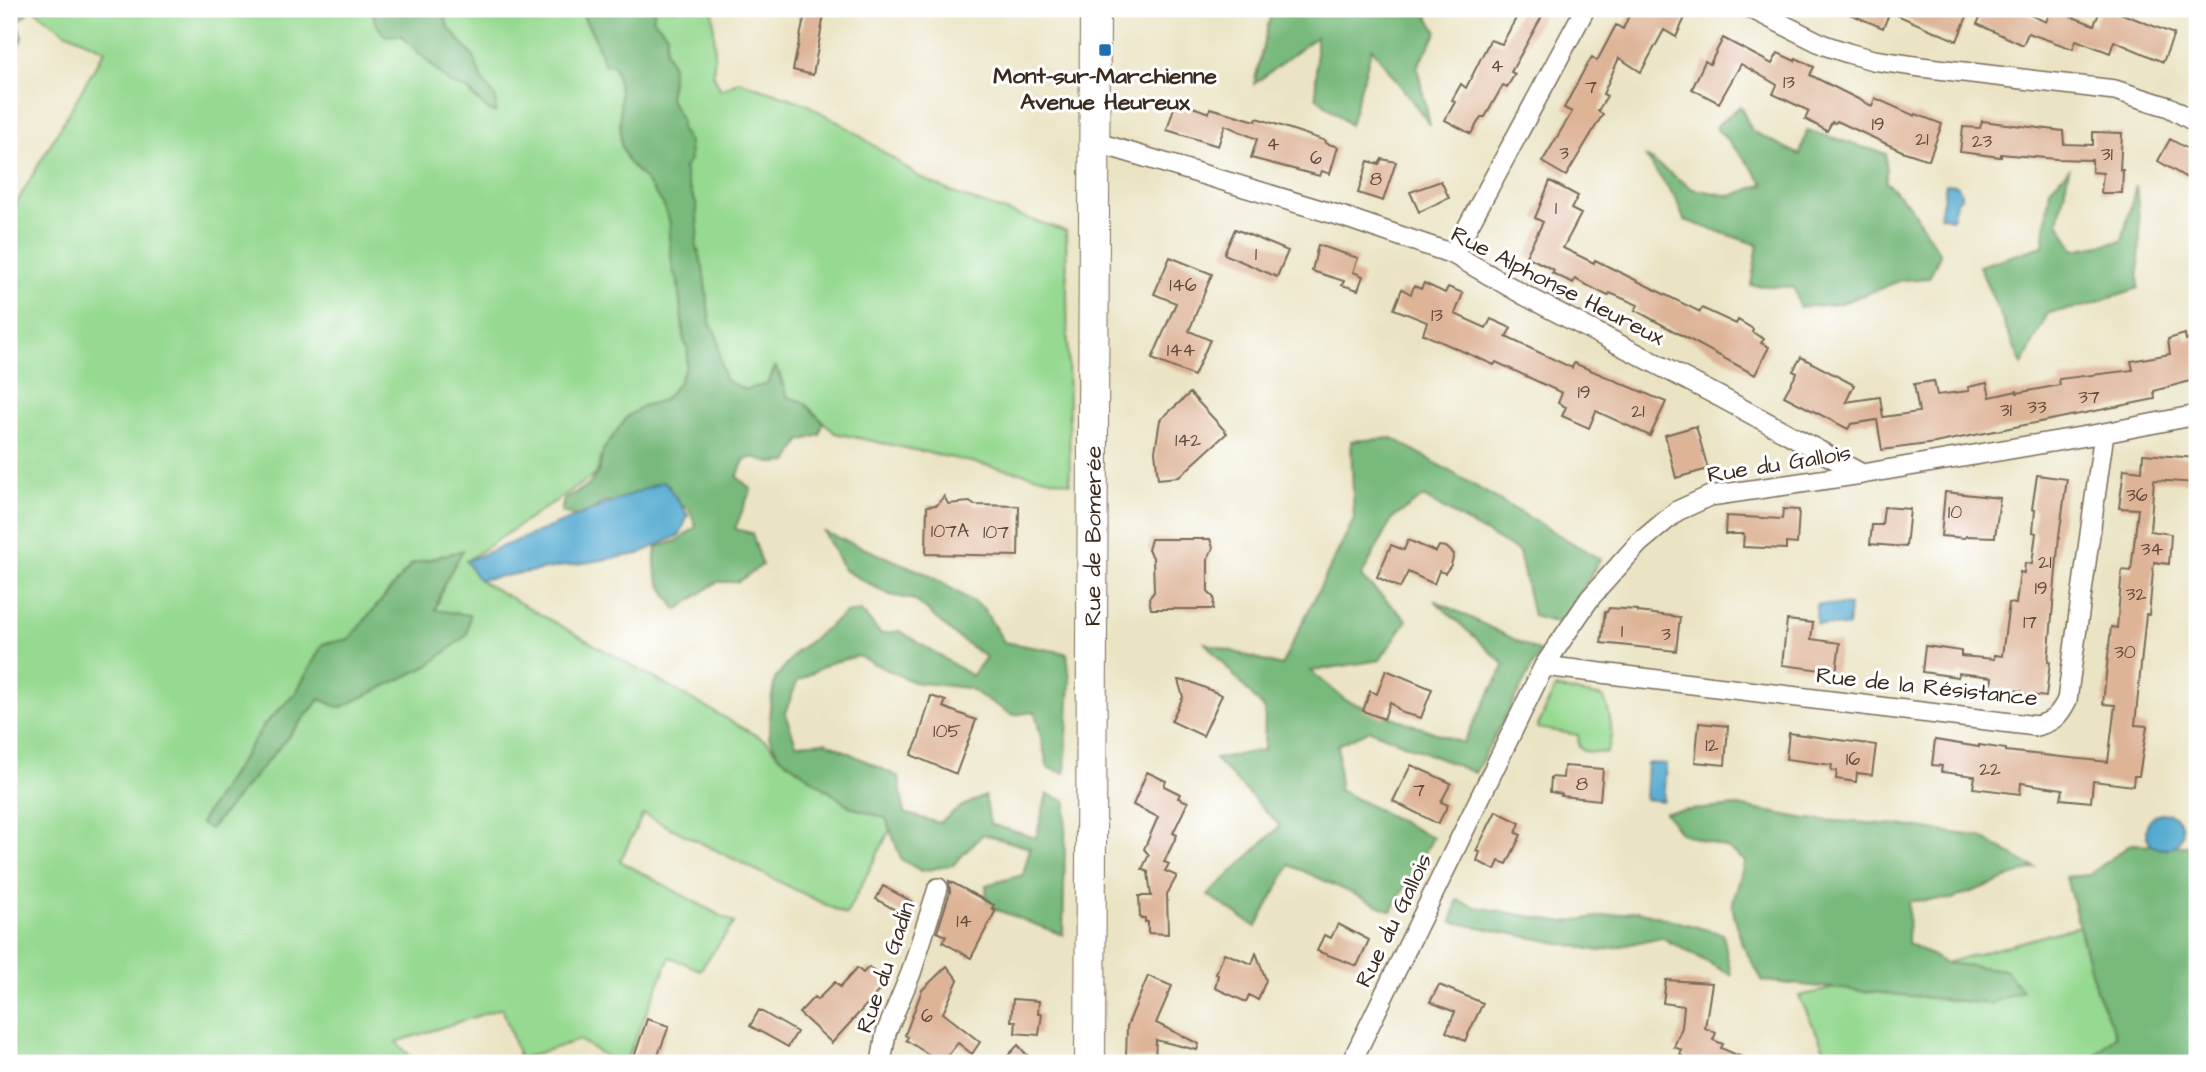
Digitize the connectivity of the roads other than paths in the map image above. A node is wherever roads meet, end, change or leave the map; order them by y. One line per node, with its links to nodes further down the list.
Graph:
1 (1095, 9): 5 (main road, Rue de Bomerée)
2 (1585, 9): 6 (street)
3 (1752, 9): 4 (street)
4 (2197, 123)
5 (1095, 142): 6 (street, Rue Alphonse Heureux); 13 (main road, Rue de Bomerée)
6 (1453, 254): 9 (street, Rue Alphonse Heureux)
7 (2197, 415): 8 (street, Rue du Gallois)
8 (2104, 433): 9 (street, Rue du Gallois); 10 (street, Rue de la Résistance)
9 (1862, 474): 10 (street, Rue du Gallois)
10 (1544, 666): 14 (street, Rue du Gallois)
11 (938, 888): 12 (street, Rue du Gadin)
12 (881, 1063)
13 (1090, 1063)
14 (1351, 1063)

